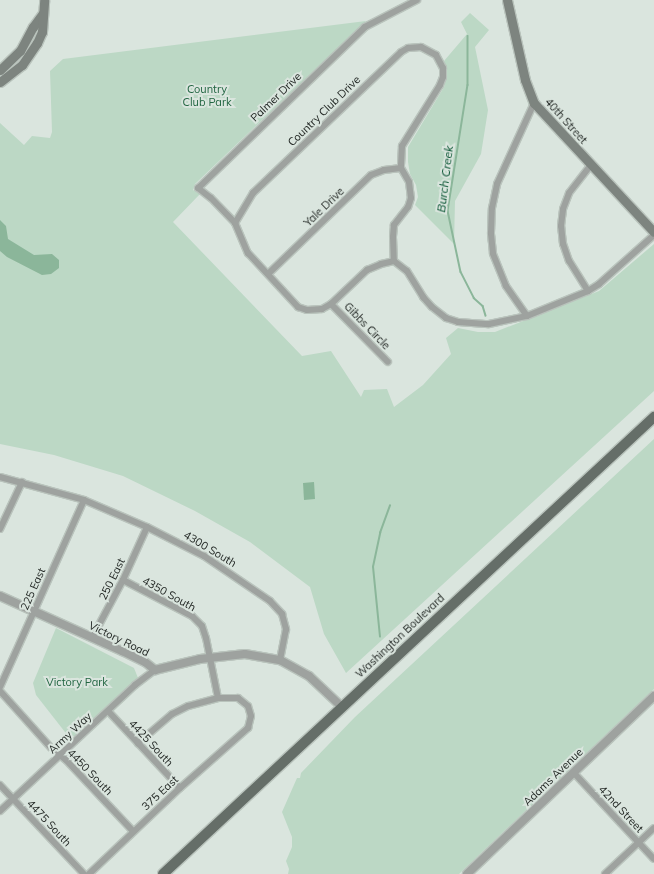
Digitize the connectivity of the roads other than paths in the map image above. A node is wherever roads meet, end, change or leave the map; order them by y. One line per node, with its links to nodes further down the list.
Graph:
1 (44, 0): 4 (main road)
2 (417, 0): 10 (street, Palmer Drive)
3 (507, 0): 7 (main road, 40th Street)
4 (43, 13): 5 (main road); 6 (main road)
5 (0, 70)
6 (0, 82)
7 (534, 103): 8 (main road, 40th Street); 16 (street)
8 (591, 165): 11 (main road, 40th Street); 14 (street)
9 (401, 168): 10 (street, Country Club Drive); 12 (street, Country Club Drive); 13 (street, Yale Drive)
10 (235, 223): 13 (street)
11 (654, 233): 14 (street)
12 (394, 261): 15 (street); 16 (street)
13 (268, 274): 15 (street)
14 (588, 291): 16 (street)
15 (331, 304): 17 (street, Gibbs Circle)
16 (527, 316)
17 (388, 362)
18 (654, 417): 35 (main road, Washington Boulevard)
19 (0, 477): 20 (street, 4300 South)
20 (22, 482): 21 (street, 4300 South); 23 (street)
21 (84, 500): 22 (street, 4300 South); 26 (street, 225 East)
22 (147, 527): 24 (street, 250 East); 29 (street, 4300 South)
23 (0, 529)
24 (123, 580): 27 (street, 250 East); 28 (street, 4350 South)
25 (0, 596): 26 (street, Victory Road)
26 (34, 612): 27 (street, Victory Road); 31 (street, 225 East)
27 (92, 638): 30 (street, Victory Road)
28 (210, 658): 29 (street, Victory Road); 30 (street, Victory Road); 34 (street, 4350 South)
29 (280, 660): 35 (street)
30 (154, 670): 36 (street, Army Way)
31 (0, 687)
32 (0, 691): 38 (street, 4450 South)
33 (654, 696): 39 (street, Adams Avenue)
34 (218, 698): 37 (street); 41 (street, 375 East)
35 (342, 707): 50 (main road, Washington Boulevard)
36 (108, 711): 37 (street, 4425 South); 38 (street, Army Way)
37 (138, 743): 41 (street, 4425 South)
38 (60, 756): 42 (street, Army Way); 45 (street, 4450 South)
39 (574, 773): 46 (street, 42nd Street); 51 (street, Adams Avenue)
40 (0, 785): 42 (street, 4475 South)
41 (180, 788): 45 (street, 375 East)
42 (13, 799): 43 (street, Army Way); 48 (street, 4475 South)
43 (0, 811)
44 (654, 828): 46 (street)
45 (133, 831): 49 (street, 375 East)
46 (638, 842): 47 (street, 42nd Street); 52 (street)
47 (654, 859)
48 (84, 874)
49 (89, 874)
50 (164, 874)
51 (467, 874)
52 (605, 874)

